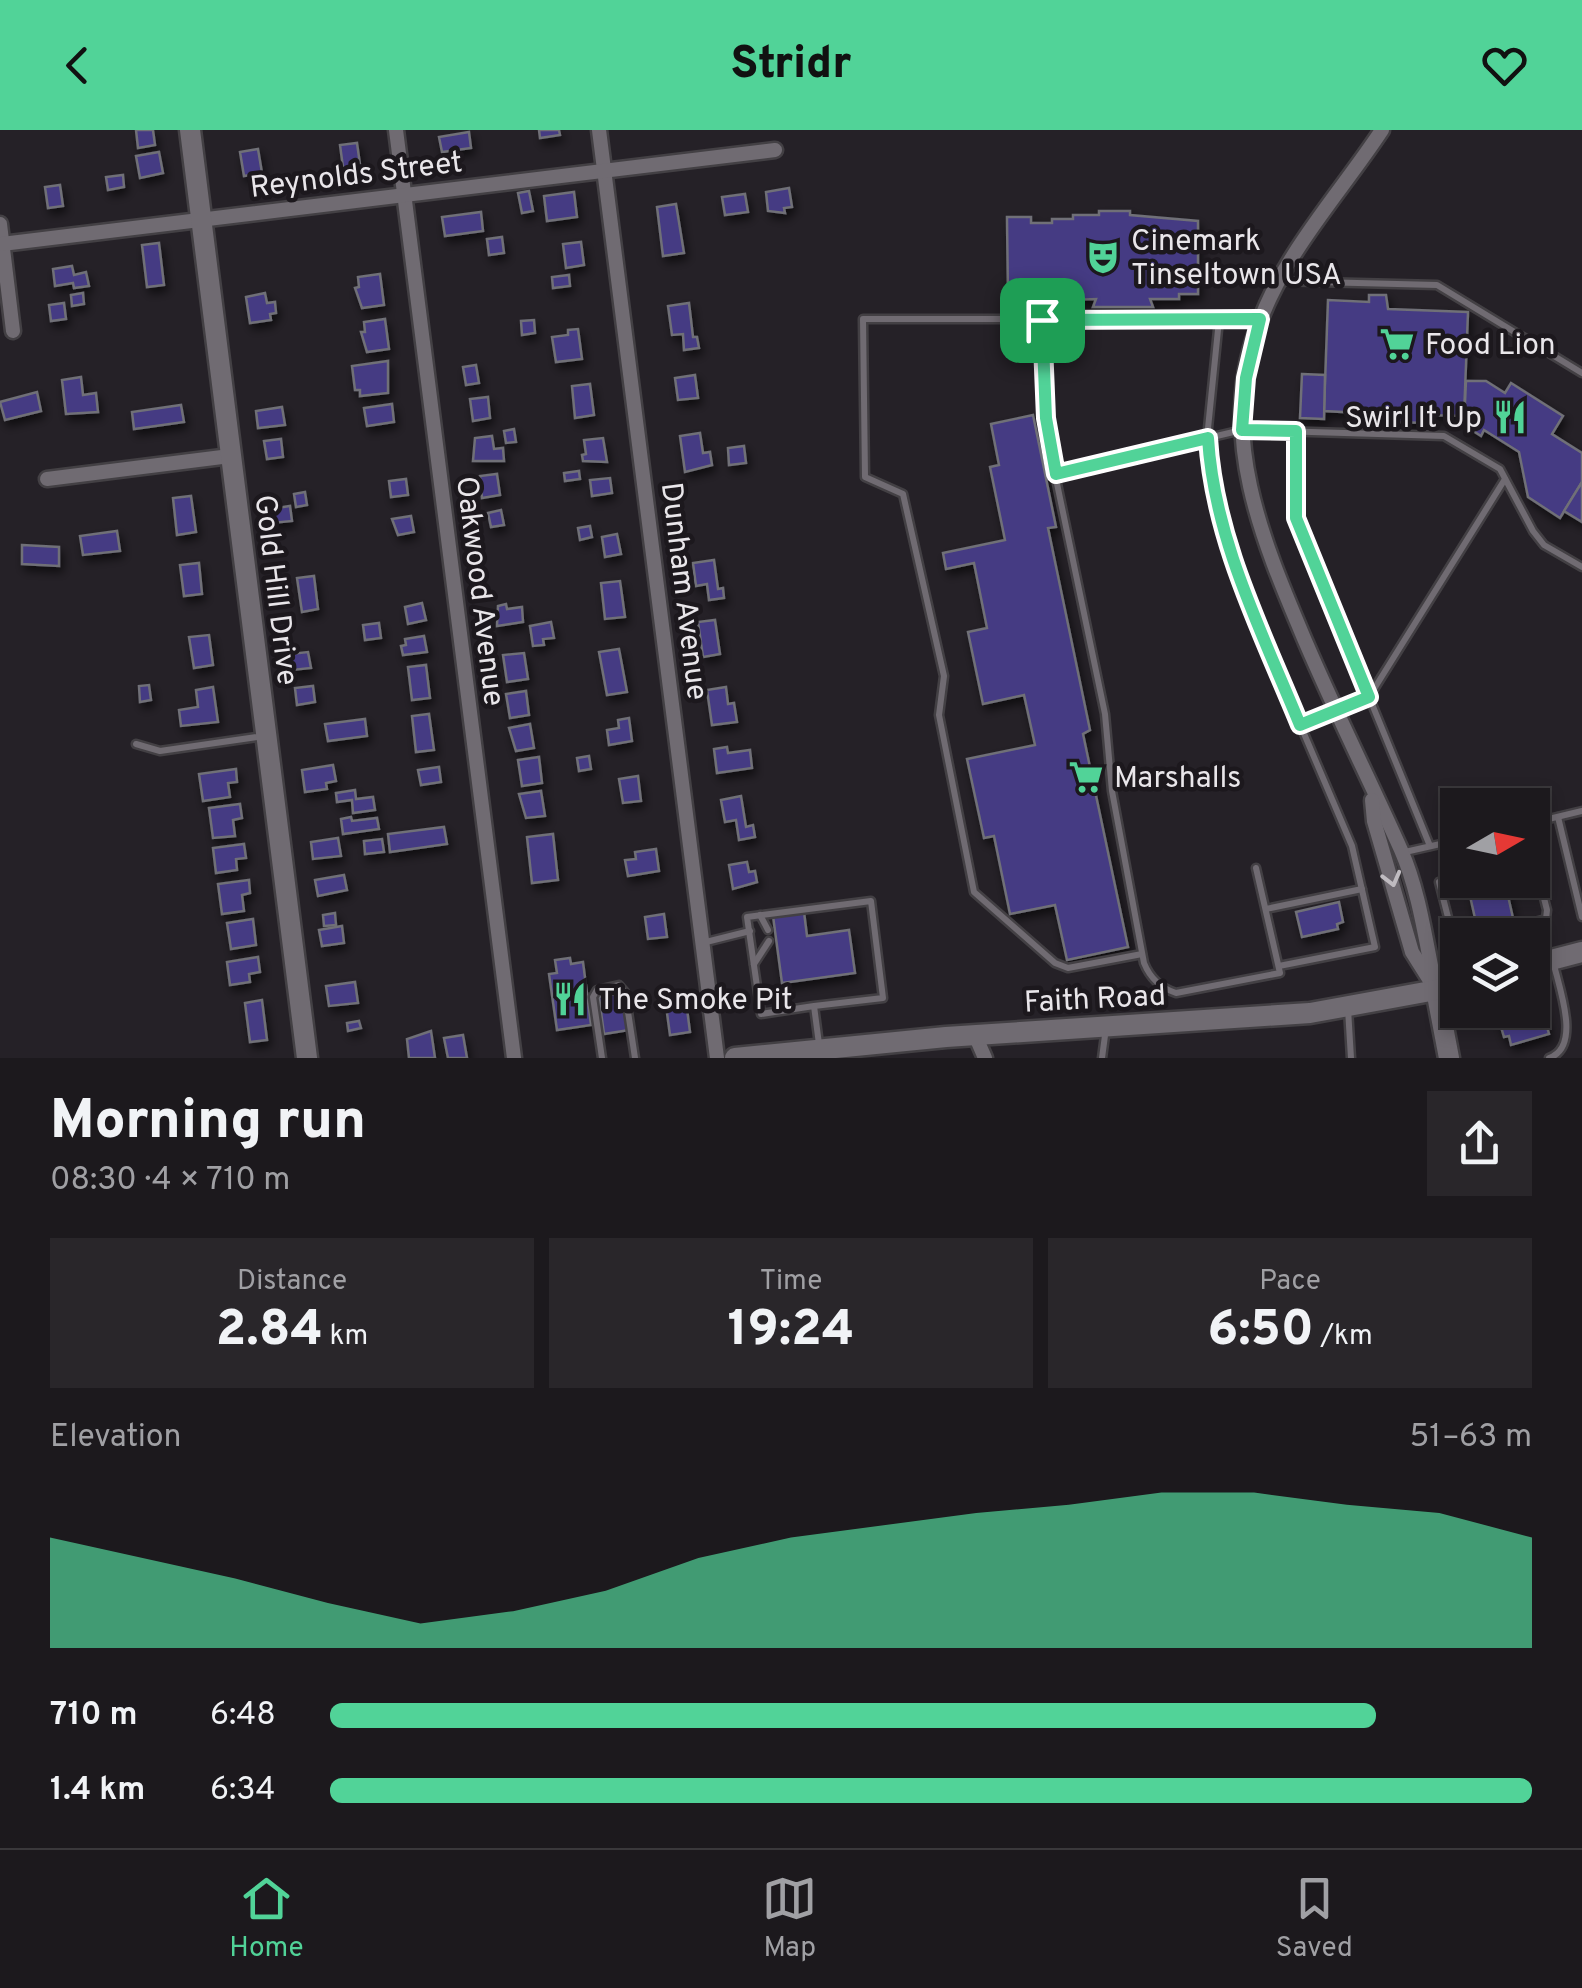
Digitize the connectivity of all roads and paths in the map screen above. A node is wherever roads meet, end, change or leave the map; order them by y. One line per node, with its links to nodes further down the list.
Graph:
1 (190, 130): 8 (street, Gold Hill Drive)
2 (396, 130): 7 (street, Oakwood Avenue)
3 (599, 130): 6 (street, Dunham Avenue)
4 (1382, 130): 11 (street)
5 (775, 150): 6 (street, Reynolds Street)
6 (604, 172): 7 (street, Reynolds Street); 45 (street, Dunham Avenue)
7 (404, 195): 8 (street, Reynolds Street); 61 (street, Oakwood Avenue)
8 (202, 220): 10 (street, Reynolds Street); 20 (street, Gold Hill Drive)
9 (0, 224): 10 (street)
10 (2, 244): 15 (street)
11 (1277, 281): 12 (street); 16 (lane)
12 (1260, 319): 14 (lane); 17 (street)
13 (1042, 320): 14 (lane); 21 (lane); 47 (lane)
14 (1219, 320): 19 (lane)
15 (13, 331)
16 (1582, 373)
17 (1242, 430): 18 (lane); 19 (lane); 26 (street)
18 (1296, 431): 23 (lane); 25 (lane)
19 (1208, 438): 21 (lane); 27 (lane)
20 (230, 456): 22 (street); 28 (street, Gold Hill Drive)
21 (1056, 474): 47 (lane)
22 (47, 478)
23 (1506, 478): 24 (lane); 25 (lane)
24 (1582, 567)
25 (1369, 697): 26 (lane); 35 (lane)
26 (1335, 711): 27 (lane); 30 (street)
27 (1300, 725): 38 (lane)
28 (265, 736): 29 (lane); 60 (street, Gold Hill Drive)
29 (136, 744)
30 (1370, 785): 36 (street); 53 (street, one-way to 53)
31 (1582, 811): 32 (lane)
32 (1558, 817): 33 (lane); 41 (lane)
33 (1550, 819)
34 (1440, 844): 35 (lane)
35 (1430, 846): 36 (lane)
36 (1402, 852): 53 (street)
37 (1256, 868): 39 (lane)
38 (1362, 889): 39 (lane); 50 (lane)
39 (1266, 909): 50 (lane)
40 (760, 915): 42 (lane); 43 (lane); 54 (lane)
41 (1582, 917)
42 (768, 930)
43 (750, 932): 45 (lane); 49 (lane)
44 (770, 941): 49 (lane)
45 (702, 943): 64 (street, Dunham Avenue)
46 (1582, 952): 48 (street)
47 (1142, 954): 50 (lane)
48 (1550, 960)
49 (754, 964): 54 (lane)
50 (1278, 966)
51 (1550, 982): 69 (lane)
52 (1440, 989): 53 (street, Faith Road)
53 (1436, 990): 55 (street, Faith Road); 68 (street)
54 (814, 1006): 58 (lane)
55 (1348, 1008): 56 (street, Faith Road); 67 (lane)
56 (1106, 1027): 57 (street, Faith Road); 66 (lane)
57 (975, 1035): 58 (street, Faith Road); 65 (street)
58 (820, 1050): 59 (street, Faith Road)
59 (747, 1057)
60 (307, 1058)
61 (514, 1058)
62 (602, 1058): 63 (lane)
63 (635, 1058)
64 (716, 1058)
65 (985, 1058)
66 (1102, 1058)
67 (1351, 1058)
68 (1449, 1058)
69 (1549, 1058)

